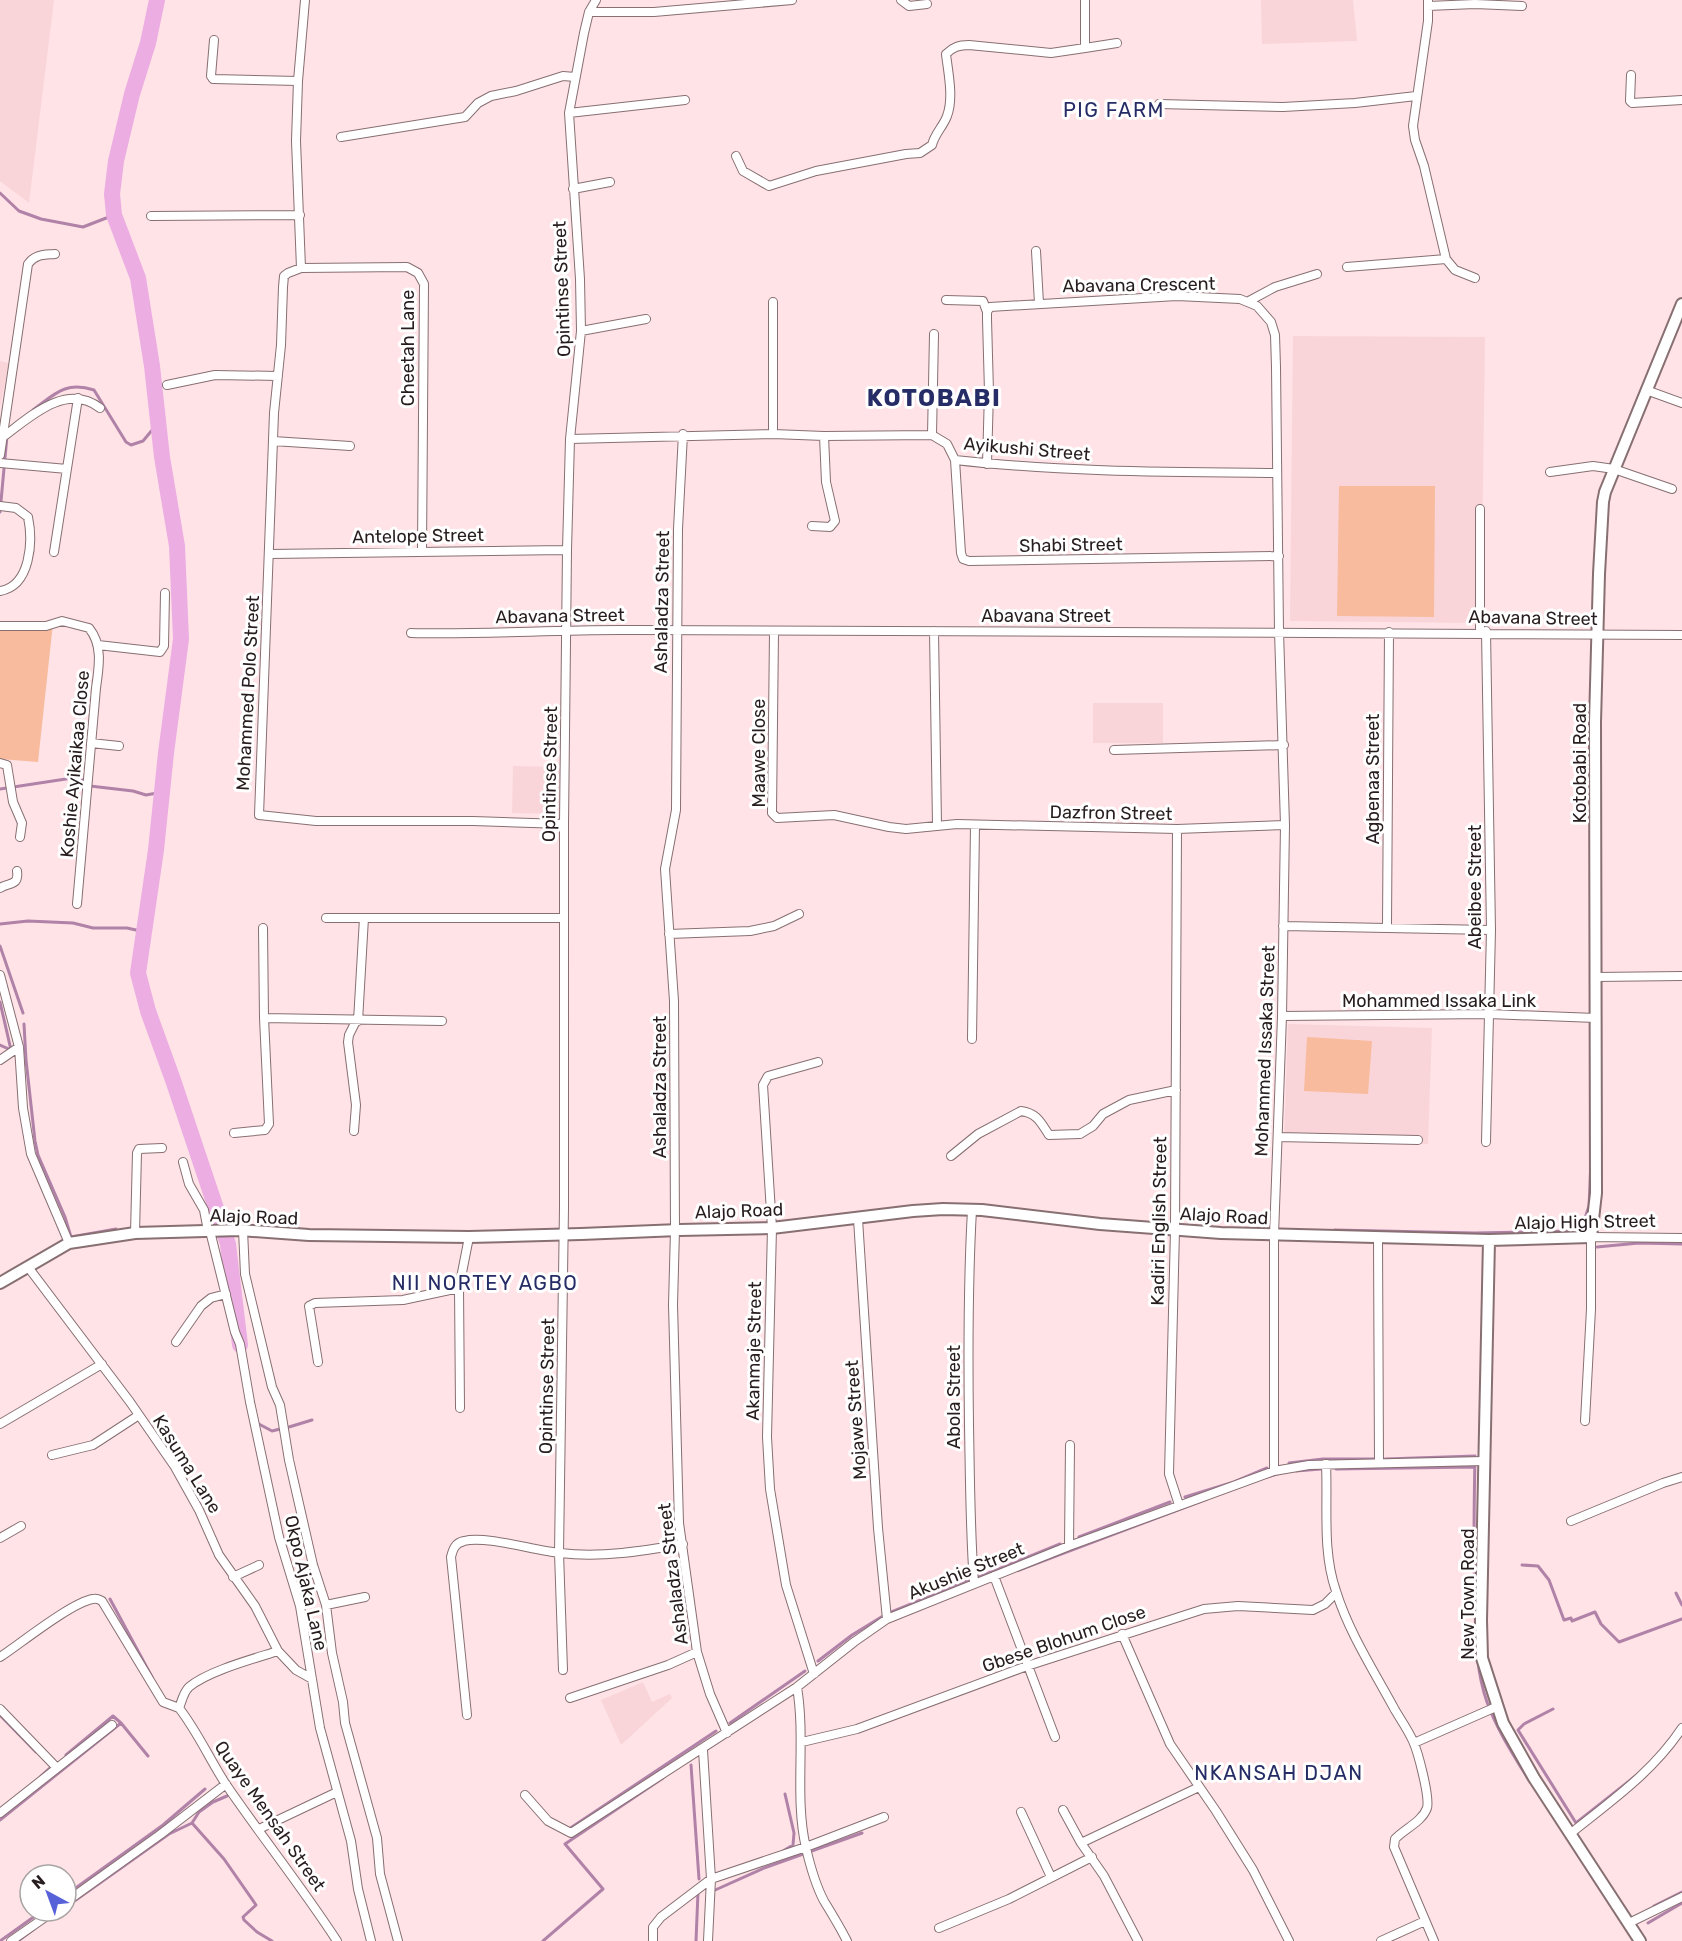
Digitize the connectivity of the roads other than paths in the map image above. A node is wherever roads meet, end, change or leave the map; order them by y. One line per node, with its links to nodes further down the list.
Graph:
1 (305, 0): 15 (street, Mohammed Polo Street)
2 (596, 0): 9 (street, Opintinse Street)
3 (792, 0): 9 (street)
4 (901, 0): 7 (street)
5 (1085, 0): 12 (street)
6 (1428, 3): 8 (street); 16 (street)
7 (927, 4)
8 (1522, 6)
9 (589, 12): 14 (street, Opintinse Street)
10 (214, 40): 15 (street)
11 (1117, 43): 12 (street)
12 (1085, 48): 22 (street)
13 (1631, 75): 18 (street)
14 (575, 76): 20 (street, Opintinse Street); 21 (street)
15 (298, 81): 25 (street, Mohammed Polo Street)
16 (1416, 96): 19 (street); 29 (street)
17 (685, 100): 20 (street)
18 (1682, 100)
19 (1159, 104)
20 (569, 113): 24 (street, Opintinse Street)
21 (341, 137)
22 (736, 156)
23 (610, 182): 24 (street)
24 (573, 189): 41 (street, Opintinse Street)
25 (300, 215): 26 (street); 31 (street, Mohammed Polo Street)
26 (151, 216)
27 (1036, 251): 37 (street)
28 (56, 255): 49 (street)
29 (1446, 259): 30 (street); 33 (street)
30 (1347, 267)
31 (296, 269): 43 (street, Mohammed Polo Street); 71 (street, Cheetah Lane)
32 (1317, 274): 35 (street)
33 (1475, 278)
34 (946, 300): 39 (street)
35 (1248, 301): 37 (street, Abavana Crescent); 65 (street)
36 (773, 302): 51 (street)
37 (1039, 303): 39 (street, Abavana Crescent)
38 (1682, 304): 45 (street, Kotobabi Road)
39 (987, 312): 61 (street)
40 (646, 319): 41 (street)
41 (581, 332): 55 (street, Opintinse Street)
42 (934, 334): 52 (street)
43 (278, 376): 44 (street); 56 (street, Mohammed Polo Street)
44 (167, 385)
45 (1646, 390): 47 (street); 63 (street, Kotobabi Road)
46 (78, 398): 48 (street); 54 (street); 62 (street)
47 (1682, 403)
48 (100, 408)
49 (2, 422): 54 (street)
50 (683, 434): 51 (street); 55 (street); 79 (street, Ashaladza Street)
51 (773, 434): 53 (street)
52 (932, 435): 53 (street); 59 (street, Ayikushi Street)
53 (824, 436): 69 (street)
54 (3, 437): 58 (street)
55 (570, 439): 70 (street, Opintinse Street)
56 (273, 441): 57 (street); 73 (street, Mohammed Polo Street)
57 (350, 446)
58 (0, 455)
59 (955, 460): 61 (street, Ayikushi Street); 74 (street, Shabi Street)
60 (0, 463): 62 (street)
61 (987, 464): 65 (street, Ayikushi Street)
62 (67, 469): 72 (street)
63 (1614, 469): 64 (street); 66 (street); 86 (street, Kotobabi Road)
64 (1550, 472)
65 (1276, 473): 74 (street)
66 (1672, 489)
67 (0, 506): 75 (street)
68 (1480, 509): 82 (street, Abeibee Street)
69 (812, 526)
70 (567, 550): 71 (street, Antelope Street); 78 (street, Opintinse Street)
71 (422, 551): 73 (street, Antelope Street)
72 (54, 552)
73 (270, 554): 94 (street, Mohammed Polo Street)
74 (1279, 556): 81 (street)
75 (0, 591)
76 (165, 594): 88 (street)
77 (0, 626): 88 (street, Koshie Ayikaikaa Close)
78 (567, 630): 79 (street, Abavana Street); 85 (street, Abavana Street); 94 (street, Opintinse Street)
79 (676, 631): 83 (street, Abavana Street); 111 (street, Ashaladza Street)
80 (934, 631): 81 (street, Abavana Street); 83 (street, Abavana Street); 95 (street)
81 (1279, 631): 84 (street, Abavana Street); 91 (street, Mohammed Issaka Street)
82 (1483, 631): 84 (street, Abavana Street); 86 (street, Abavana Street); 110 (street, Abeibee Street)
83 (774, 632): 95 (street, Maawe Close)
84 (1389, 632): 108 (street, Agbenaa Street)
85 (411, 633)
86 (1598, 634): 87 (street, Abavana Street); 114 (street, Kotobabi Road)
87 (1682, 634)
88 (98, 645): 89 (street, Koshie Ayikaikaa Close)
89 (91, 743): 90 (street); 102 (street, Koshie Ayikaikaa Close)
90 (119, 746)
91 (1284, 746): 92 (street); 97 (street, Mohammed Issaka Street)
92 (1114, 750)
93 (0, 763): 99 (street)
94 (564, 824): 106 (street, Opintinse Street)
95 (937, 825): 96 (street, Dazfron Street)
96 (975, 825): 98 (street, Dazfron Street); 121 (street)
97 (1285, 825): 98 (street, Dazfron Street); 107 (street, Mohammed Issaka Street)
98 (1177, 829): 125 (street, Kadiri English Street)
99 (20, 837)
100 (17, 871): 101 (street)
101 (0, 888)
102 (78, 904)
103 (799, 914): 111 (street)
104 (326, 918): 105 (street)
105 (364, 918): 106 (street); 119 (street)
106 (564, 918): 142 (street, Opintinse Street)
107 (1283, 926): 108 (street); 116 (street, Mohammed Issaka Street)
108 (1387, 926): 110 (street)
109 (263, 928): 117 (street)
110 (1491, 930): 115 (street, Abeibee Street)
111 (669, 934): 138 (street, Ashaladza Street)
112 (0, 975): 122 (street)
113 (1682, 976): 114 (street)
114 (1595, 977): 118 (street, Kotobabi Road)
115 (1489, 1014): 116 (street, Mohammed Issaka Link); 118 (street, Mohammed Issaka Link); 130 (street, Abeibee Street)
116 (1282, 1016): 128 (street, Mohammed Issaka Street)
117 (264, 1018): 119 (street); 127 (street)
118 (1596, 1018): 145 (street, Kotobabi Road)
119 (357, 1021): 120 (street); 126 (street)
120 (442, 1021)
121 (972, 1039)
122 (19, 1047): 123 (street); 149 (street)
123 (0, 1060)
124 (818, 1062): 136 (street, Akanmaje Street)
125 (1176, 1090): 132 (street); 139 (street, Kadiri English Street)
126 (354, 1131)
127 (234, 1133)
128 (1278, 1137): 129 (street); 143 (street, Mohammed Issaka Street)
129 (1418, 1140)
130 (1486, 1142)
131 (162, 1148): 141 (street)
132 (951, 1156)
133 (183, 1162): 140 (street, Okpo Ajaka Lane)
134 (972, 1210): 135 (street, Alajo Road); 139 (street, Alajo Road); 178 (street, Abola Street)
135 (858, 1218): 136 (street, Alajo Road); 182 (street, Mojawe Street)
136 (772, 1228): 138 (street, Alajo Road); 189 (street, Akanmaje Street)
137 (242, 1230): 140 (street, Alajo Road); 144 (street, Alajo Road); 181 (street)
138 (675, 1230): 142 (street, Alajo Road); 172 (street, Ashaladza Street)
139 (1175, 1230): 143 (street, Alajo Road); 168 (street, Kadiri English Street)
140 (210, 1231): 141 (street, Alajo Road); 153 (street, Okpo Ajaka Lane)
141 (135, 1233): 149 (street, Alajo Road)
142 (562, 1235): 144 (street, Alajo Road); 174 (street, Opintinse Street)
143 (1274, 1235): 146 (street, Alajo Road); 166 (street, Mohammed Issaka Street)
144 (468, 1237): 152 (street)
145 (1591, 1237): 147 (street, Alajo High Street); 148 (street, Alajo High Street); 159 (street)
146 (1378, 1238): 148 (street, Alajo Road); 164 (street)
147 (1682, 1238)
148 (1489, 1240): 163 (street, New Town Road)
149 (69, 1243): 150 (street, Alajo Road)
150 (28, 1267): 151 (street, Alajo Road); 156 (street, Kasuma Lane)
151 (0, 1283)
152 (459, 1288): 155 (street); 157 (street)
153 (226, 1294): 154 (street); 190 (street, Okpo Ajaka Lane)
154 (176, 1342)
155 (318, 1362)
156 (102, 1364): 158 (street, Kasuma Lane); 160 (street)
157 (460, 1408)
158 (139, 1415): 162 (street); 177 (street, Kasuma Lane)
159 (1585, 1421)
160 (0, 1424)
161 (1070, 1445): 173 (street)
162 (51, 1455)
163 (1484, 1461): 164 (street, Akushie Street); 193 (street, New Town Road)
164 (1379, 1463): 165 (street, Akushie Street)
165 (1326, 1464): 166 (street, Akushie Street); 179 (street)
166 (1274, 1471): 168 (street, Akushie Street)
167 (1682, 1477): 169 (street)
168 (1179, 1505): 173 (street, Akushie Street)
169 (1571, 1521)
170 (21, 1526): 171 (street)
171 (0, 1539)
172 (683, 1544): 174 (street); 185 (street, Ashaladza Street)
173 (1069, 1546): 176 (street, Akushie Street)
174 (559, 1553): 188 (street, Opintinse Street); 196 (street)
175 (259, 1565): 177 (street)
176 (994, 1576): 178 (street, Akushie Street); 187 (street)
177 (233, 1577): 184 (street, Kasuma Lane)
178 (974, 1583): 182 (street, Akushie Street)
179 (1336, 1593): 183 (street, Gbese Blohum Close); 202 (street)
180 (365, 1597): 181 (street)
181 (326, 1605): 229 (street)
182 (887, 1619): 189 (street, Akushie Street)
183 (1122, 1634): 187 (street, Gbese Blohum Close); 206 (street)
184 (278, 1651): 190 (street, Kasuma Lane); 194 (street)
185 (697, 1652): 192 (street); 199 (street, Ashaladza Street)
186 (0, 1657): 194 (street, Quaye Mensah Street)
187 (1027, 1666): 200 (street); 201 (street, Gbese Blohum Close)
188 (563, 1670)
189 (814, 1674): 191 (street, Akushie Street)
190 (312, 1679): 207 (street, Okpo Ajaka Lane)
191 (797, 1688): 199 (street, Akushie Street); 201 (street)
192 (570, 1698)
193 (1496, 1707): 202 (street); 214 (street, New Town Road)
194 (179, 1708): 205 (street, Quaye Mensah Street)
195 (0, 1709): 204 (street)
196 (467, 1715)
197 (112, 1725): 204 (street)
198 (1682, 1728): 214 (street)
199 (727, 1733): 203 (street, Akushie Street)
200 (1055, 1737)
201 (802, 1742): 216 (street)
202 (1414, 1743): 222 (street)
203 (704, 1750): 208 (street, Akushie Street); 219 (street)
204 (57, 1768): 211 (street)
205 (226, 1784): 213 (street, Quaye Mensah Street); 220 (street)
206 (1199, 1787): 215 (street); 234 (street)
207 (337, 1792): 213 (street); 228 (street, Okpo Ajaka Lane)
208 (525, 1796)
209 (1063, 1810): 215 (street)
210 (1021, 1812): 218 (street)
211 (0, 1813)
212 (884, 1817): 216 (street)
213 (259, 1829): 227 (street, Quaye Mensah Street)
214 (1570, 1834): 224 (street, New Town Road)
215 (1082, 1843): 217 (street)
216 (806, 1847): 219 (street); 232 (street)
217 (1092, 1857): 218 (street); 233 (street)
218 (1051, 1877): 225 (street)
219 (711, 1879): 230 (street); 231 (street)
220 (78, 1893)
221 (1682, 1897): 224 (street)
222 (1425, 1921): 235 (street); 236 (street)
223 (37, 1923): 226 (street)
224 (1629, 1923): 237 (street, New Town Road)
225 (939, 1928)
226 (11, 1941)
227 (337, 1941)
228 (371, 1941)
229 (398, 1941)
230 (653, 1941)
231 (708, 1941)
232 (847, 1941)
233 (1138, 1941)
234 (1289, 1941)
235 (1381, 1941)
236 (1434, 1941)
237 (1641, 1941)

